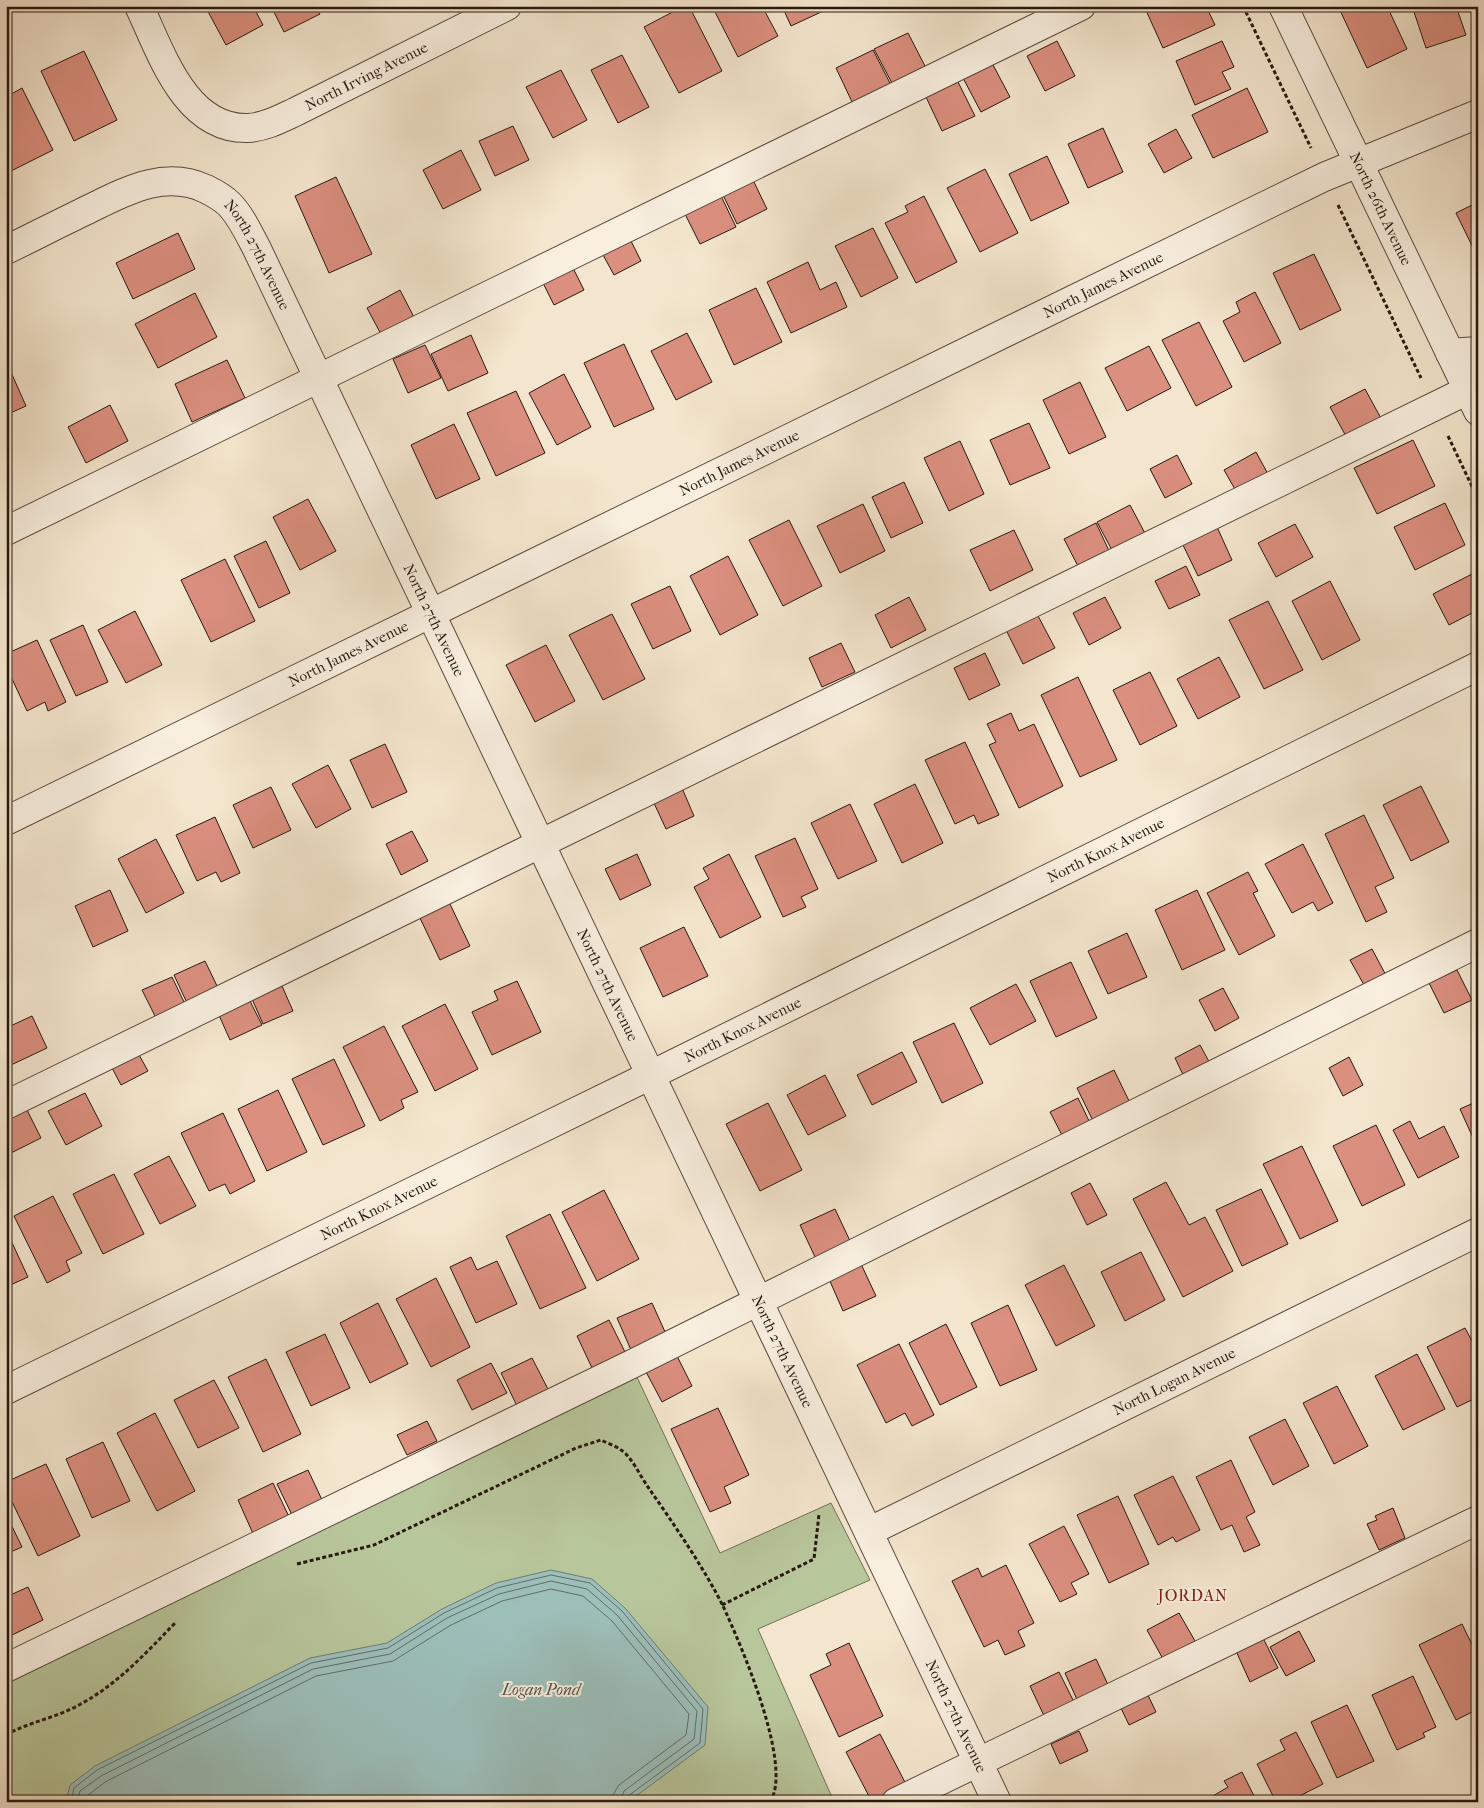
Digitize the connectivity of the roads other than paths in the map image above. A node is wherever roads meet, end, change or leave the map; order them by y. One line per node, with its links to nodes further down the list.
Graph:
1 (139, 6): 2 (street, North Irving Avenue)
2 (507, 6)
3 (1082, 6): 10 (street)
4 (1283, 6): 6 (street, North 26th Avenue)
5 (1478, 114): 6 (street, North James Avenue)
6 (1358, 163): 9 (street, North 26th Avenue); 13 (street, North James Avenue)
7 (6, 250): 10 (street, North 27th Avenue)
8 (1478, 351): 9 (street)
9 (1450, 353): 11 (street, North 26th Avenue)
10 (318, 379): 12 (street); 13 (street, North 27th Avenue)
11 (1473, 400): 16 (street)
12 (6, 532)
13 (430, 613): 15 (street, North James Avenue); 16 (street, North 27th Avenue)
14 (1478, 666): 18 (street, North Knox Avenue)
15 (6, 820)
16 (540, 845): 18 (street, North 27th Avenue); 19 (street)
17 (1478, 943): 21 (street)
18 (651, 1076): 21 (street, North 27th Avenue); 22 (street, North Knox Avenue)
19 (6, 1105)
20 (1478, 1232): 24 (street, North Logan Avenue)
21 (759, 1301): 24 (street, North 27th Avenue); 25 (street)
22 (6, 1390)
23 (1478, 1520): 26 (street)
24 (870, 1531): 26 (street, North 27th Avenue)
25 (6, 1668)
26 (978, 1762): 27 (street); 28 (street, North 27th Avenue)
27 (896, 1802)
28 (997, 1802)

